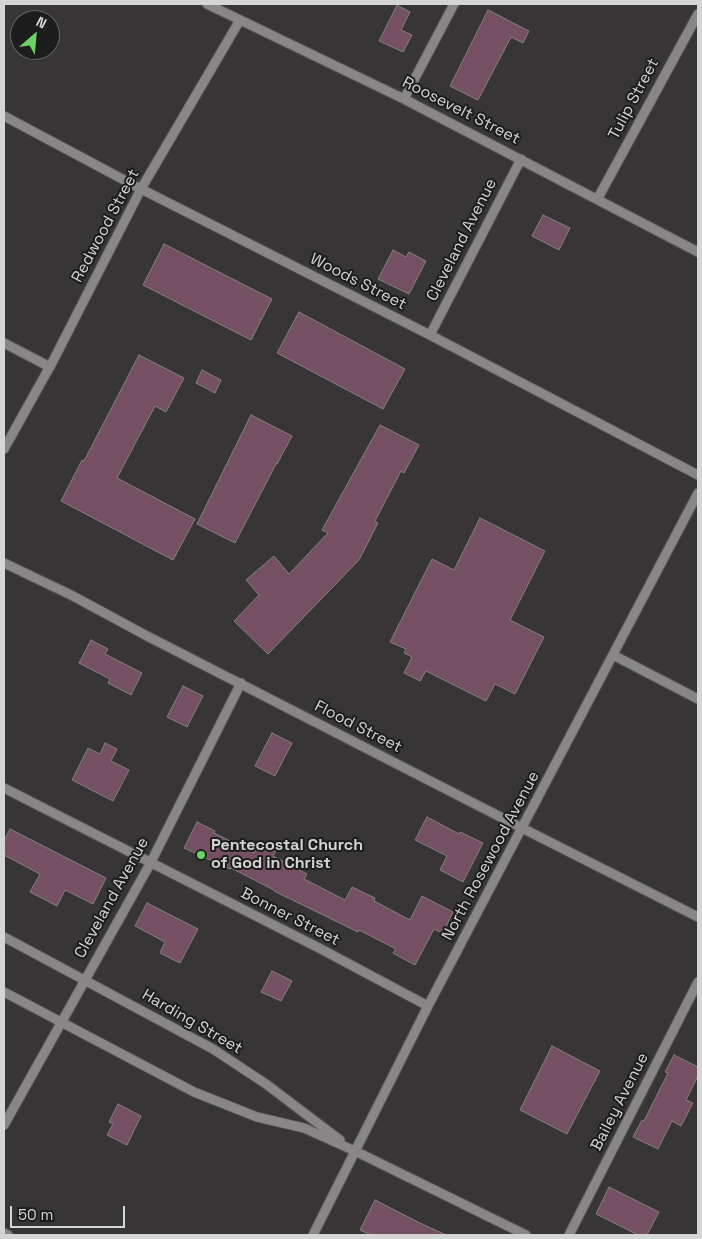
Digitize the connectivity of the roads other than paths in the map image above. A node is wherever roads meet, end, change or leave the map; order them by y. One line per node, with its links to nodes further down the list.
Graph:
1 (207, 4): 4 (street, Roosevelt Street)
2 (454, 4): 5 (street)
3 (698, 14): 9 (street, Tulip Street)
4 (240, 20): 5 (street, Roosevelt Street); 8 (street, Redwood Street)
5 (404, 99): 7 (street, Roosevelt Street)
6 (4, 116): 8 (street, Woods Street)
7 (521, 159): 9 (street, Roosevelt Street); 11 (street, Cleveland Avenue)
8 (141, 189): 11 (street, Woods Street); 13 (street, Redwood Street)
9 (598, 198): 10 (street, Roosevelt Street)
10 (698, 252)
11 (430, 336): 15 (street, Woods Street)
12 (4, 343): 13 (street)
13 (50, 367): 14 (street, Redwood Street)
14 (4, 449)
15 (698, 475)
16 (698, 493): 18 (street, North Rosewood Avenue)
17 (4, 563): 19 (street, Flood Street)
18 (613, 655): 20 (street); 22 (street, North Rosewood Avenue)
19 (241, 683): 22 (street, Flood Street); 23 (street, Cleveland Avenue)
20 (698, 699)
21 (4, 788): 23 (street, Bonner Street)
22 (522, 828): 24 (street, Flood Street); 29 (street, North Rosewood Avenue)
23 (150, 864): 26 (street, Cleveland Avenue); 29 (street, Bonner Street)
24 (698, 917)
25 (4, 936): 26 (street, Harding Street)
26 (85, 979): 30 (street, Cleveland Avenue); 32 (street, Harding Street)
27 (698, 982): 37 (street, Bailey Avenue)
28 (4, 992): 30 (street, Harding Street)
29 (428, 1006): 32 (street, North Rosewood Avenue)
30 (60, 1022): 31 (street, Cleveland Avenue); 32 (street, Harding Street)
31 (4, 1125)
32 (355, 1150): 35 (street, North Rosewood Avenue); 36 (street, Harding Street)
33 (4, 1233): 34 (street)
34 (8, 1235)
35 (313, 1235)
36 (526, 1235)
37 (569, 1235)

